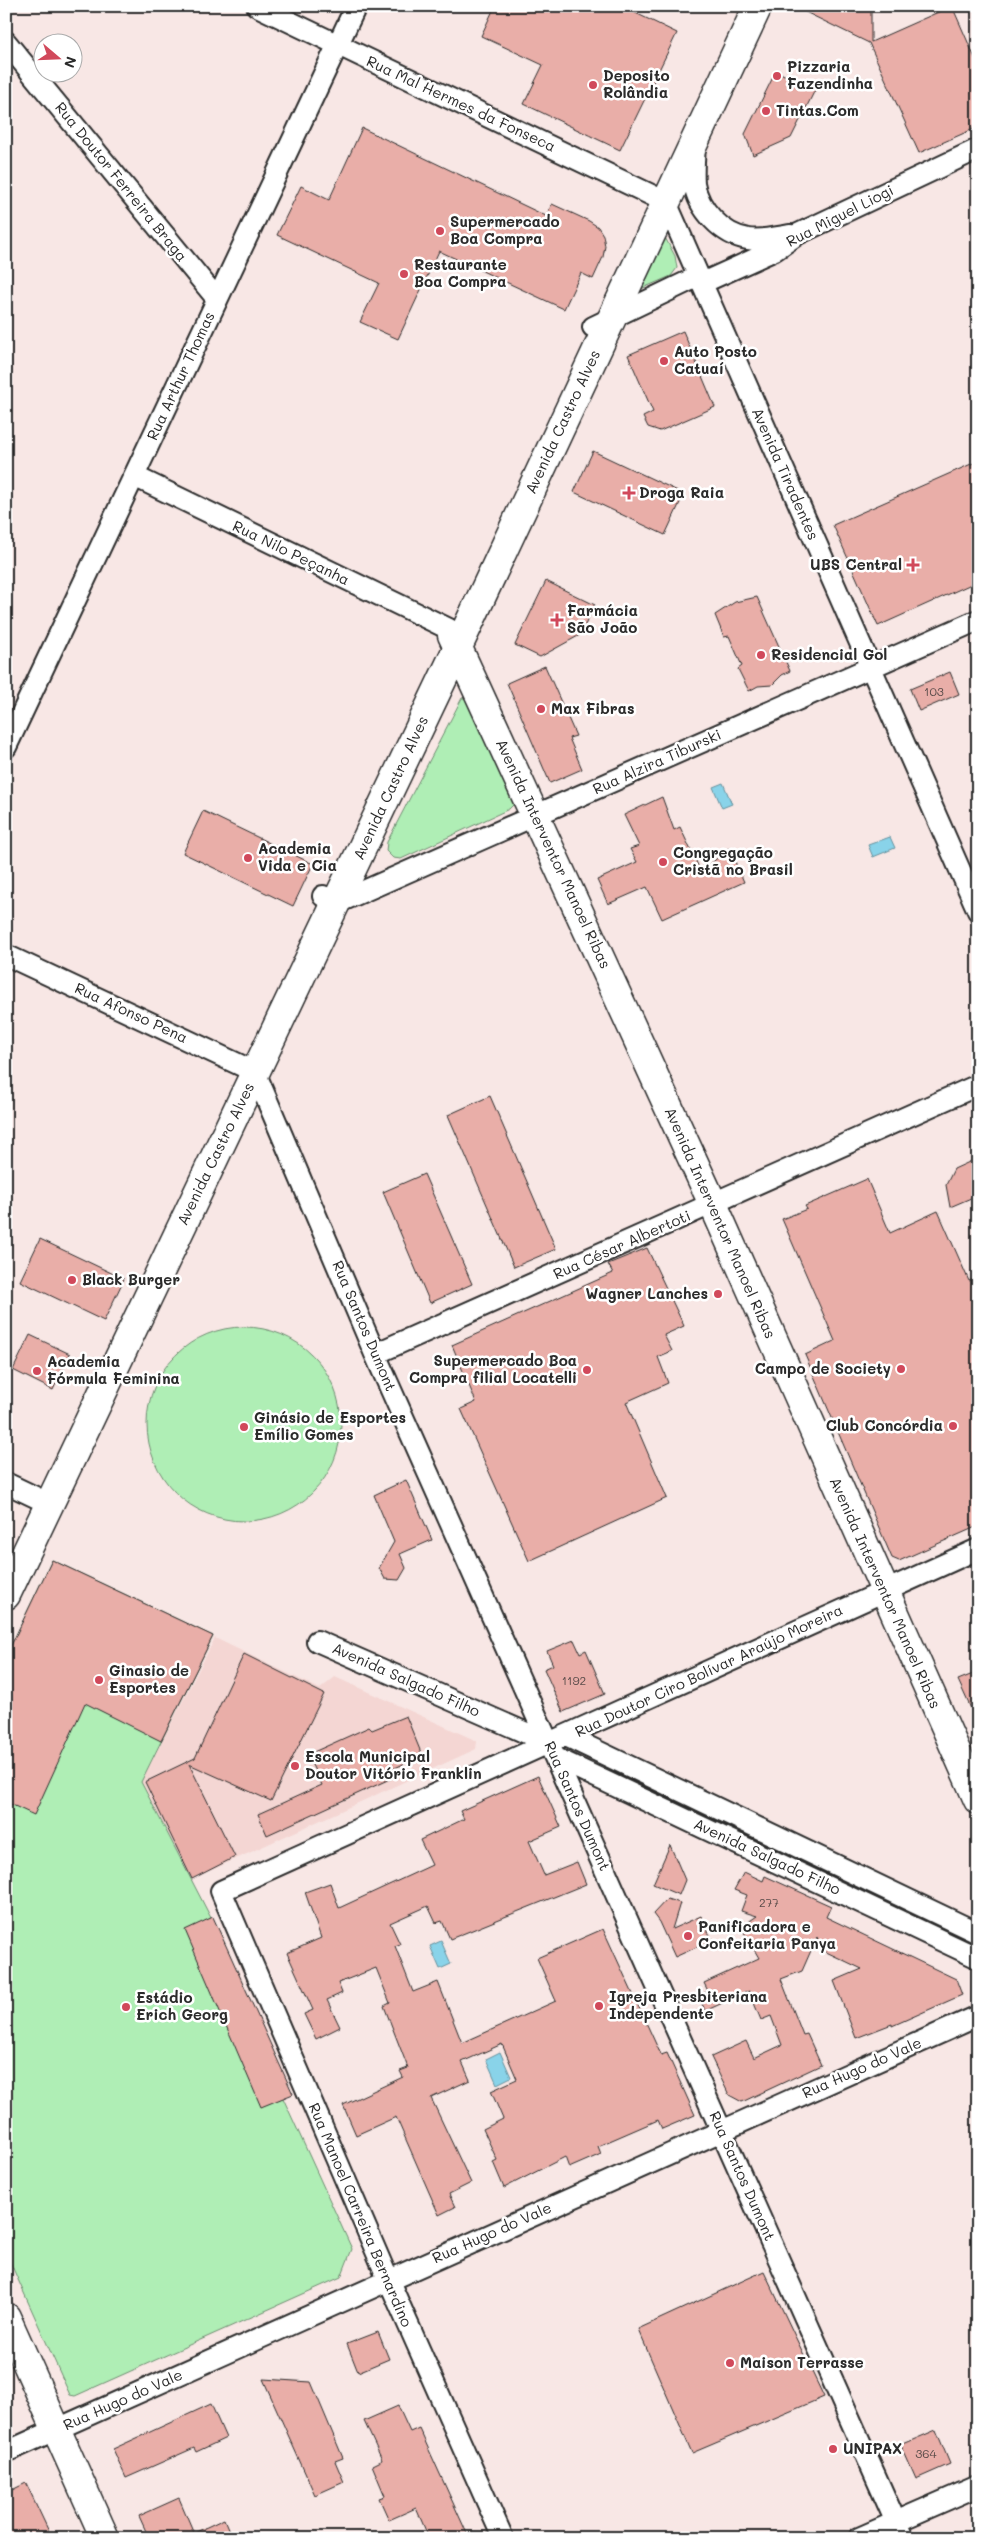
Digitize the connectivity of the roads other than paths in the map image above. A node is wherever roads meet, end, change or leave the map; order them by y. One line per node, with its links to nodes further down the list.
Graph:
1 (257, 6): 5 (street, Rua Mal Hermes da Fonseca)
2 (356, 6): 5 (street, Rua Arthur Thomas)
3 (748, 11): 6 (main road, Avenida Castro Alves); 8 (main road, Avenida Castro Alves)
4 (6, 42): 11 (street, Rua Doutor Ferreira Braga)
5 (338, 45): 8 (street, Rua Mal Hermes da Fonseca); 11 (street, Rua Arthur Thomas)
6 (696, 137): 8 (main road, Avenida Castro Alves); 9 (street)
7 (978, 149): 9 (street, Rua Miguel Liogi)
8 (659, 199): 10 (street, Avenida Tiradentes); 12 (main road, Avenida Castro Alves)
9 (798, 234): 10 (street, Rua Miguel Liogi)
10 (700, 279): 12 (street, Rua Miguel Liogi); 16 (street, Avenida Tiradentes)
11 (217, 299): 13 (street, Rua Arthur Thomas)
12 (603, 321): 15 (main road, Avenida Castro Alves)
13 (134, 476): 15 (street, Rua Nilo Peçanha); 17 (street, Rua Arthur Thomas)
14 (978, 620): 16 (street, Rua Alzira Tiburski)
15 (453, 638): 18 (main road, Avenida Interventor Manoel Ribas); 19 (main road, Avenida Castro Alves)
16 (870, 668): 18 (street, Rua Alzira Tiburski); 20 (street, Avenida Tiradentes)
17 (6, 747)
18 (536, 815): 19 (street, Rua Alzira Tiburski); 24 (main road, Avenida Interventor Manoel Ribas)
19 (330, 899): 22 (main road, Avenida Castro Alves)
20 (978, 911)
21 (6, 955): 22 (street, Rua Afonso Pena)
22 (249, 1069): 25 (street, Rua Santos Dumont); 27 (main road, Avenida Castro Alves)
23 (978, 1085): 24 (street, Rua César Albertoti)
24 (713, 1204): 25 (street, Rua César Albertoti); 30 (main road, Avenida Interventor Manoel Ribas)
25 (376, 1354): 33 (street, Rua Santos Dumont)
26 (6, 1483): 27 (street)
27 (43, 1501): 29 (main road, Avenida Castro Alves); 31 (main road, Avenida Castro Alves)
28 (978, 1549): 30 (street, Rua Doutor Ciro Bolívar Araújo Moreira)
29 (6, 1560)
30 (883, 1591): 33 (street, Rua Doutor Ciro Bolívar Araújo Moreira); 34 (main road, Avenida Interventor Manoel Ribas)
31 (6, 1596)
32 (317, 1641): 33 (street, Avenida Salgado Filho)
33 (557, 1746): 35 (street, Avenida Salgado Filho); 36 (street, Avenida Salgado Filho); 37 (street, Rua Doutor Ciro Bolívar Araújo Moreira); 41 (street, Rua Santos Dumont)
34 (978, 1800)
35 (837, 1866): 36 (street); 38 (street, Avenida Salgado Filho)
36 (827, 1885): 39 (street, Avenida Salgado Filho)
37 (221, 1890): 42 (street, Rua Manoel Carreira Bernardino)
38 (978, 1933)
39 (978, 1958)
40 (978, 2016): 41 (street, Rua Hugo do Vale)
41 (722, 2132): 42 (street, Rua Hugo do Vale); 48 (street, Rua Santos Dumont)
42 (388, 2279): 45 (street, Rua Hugo do Vale); 51 (street, Rua Manoel Carreira Bernardino)
43 (6, 2317): 45 (main road)
44 (6, 2357): 45 (main road)
45 (49, 2433): 46 (street, Rua Hugo do Vale); 49 (main road); 50 (main road)
46 (6, 2452)
47 (978, 2486): 48 (street)
48 (900, 2530): 52 (street)
49 (88, 2538)
50 (105, 2538)
51 (503, 2538)
52 (859, 2538)

